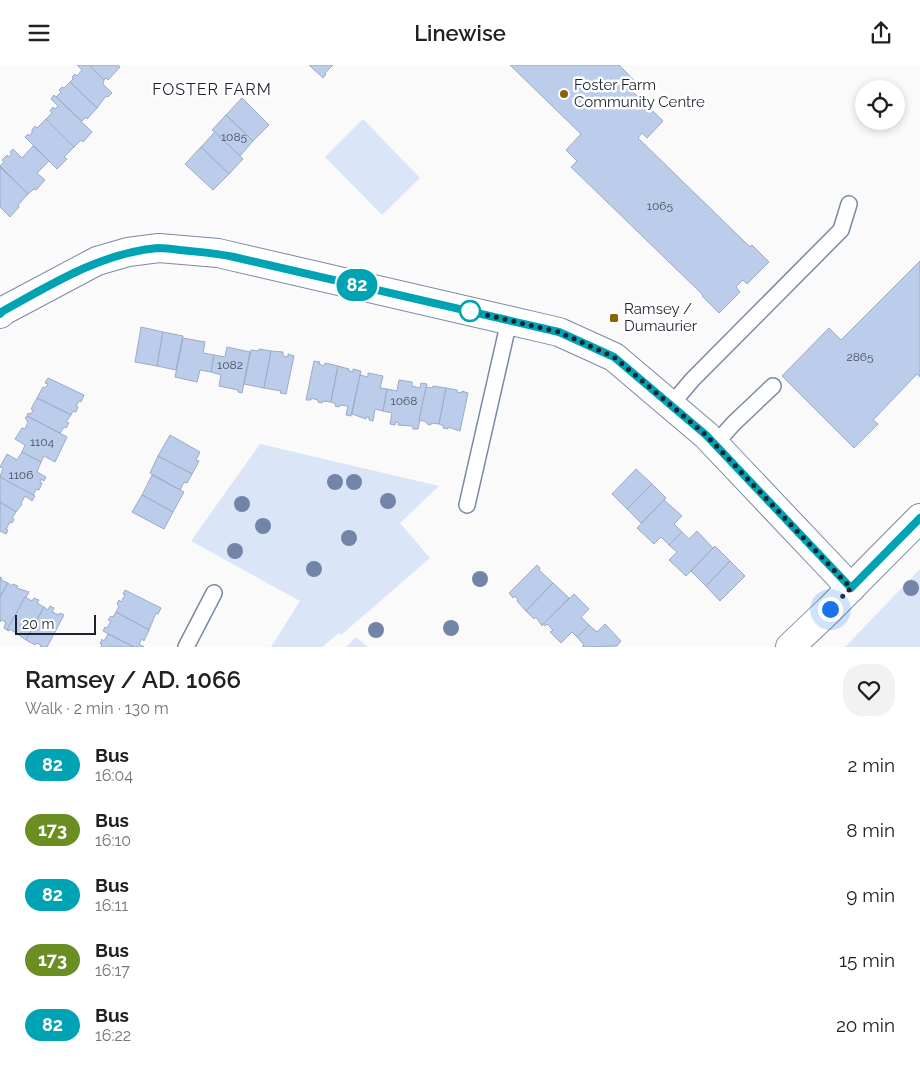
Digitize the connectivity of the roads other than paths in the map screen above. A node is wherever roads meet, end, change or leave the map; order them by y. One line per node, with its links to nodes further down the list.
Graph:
1 (849, 204): 5 (lane)
2 (0, 315): 3 (street)
3 (509, 321): 5 (street); 7 (lane)
4 (773, 386): 6 (lane)
5 (671, 405): 6 (street)
6 (715, 444): 9 (street)
7 (467, 505)
8 (920, 518): 9 (street)
9 (851, 588): 12 (street)
10 (214, 593): 11 (lane)
11 (186, 647)
12 (790, 647)

